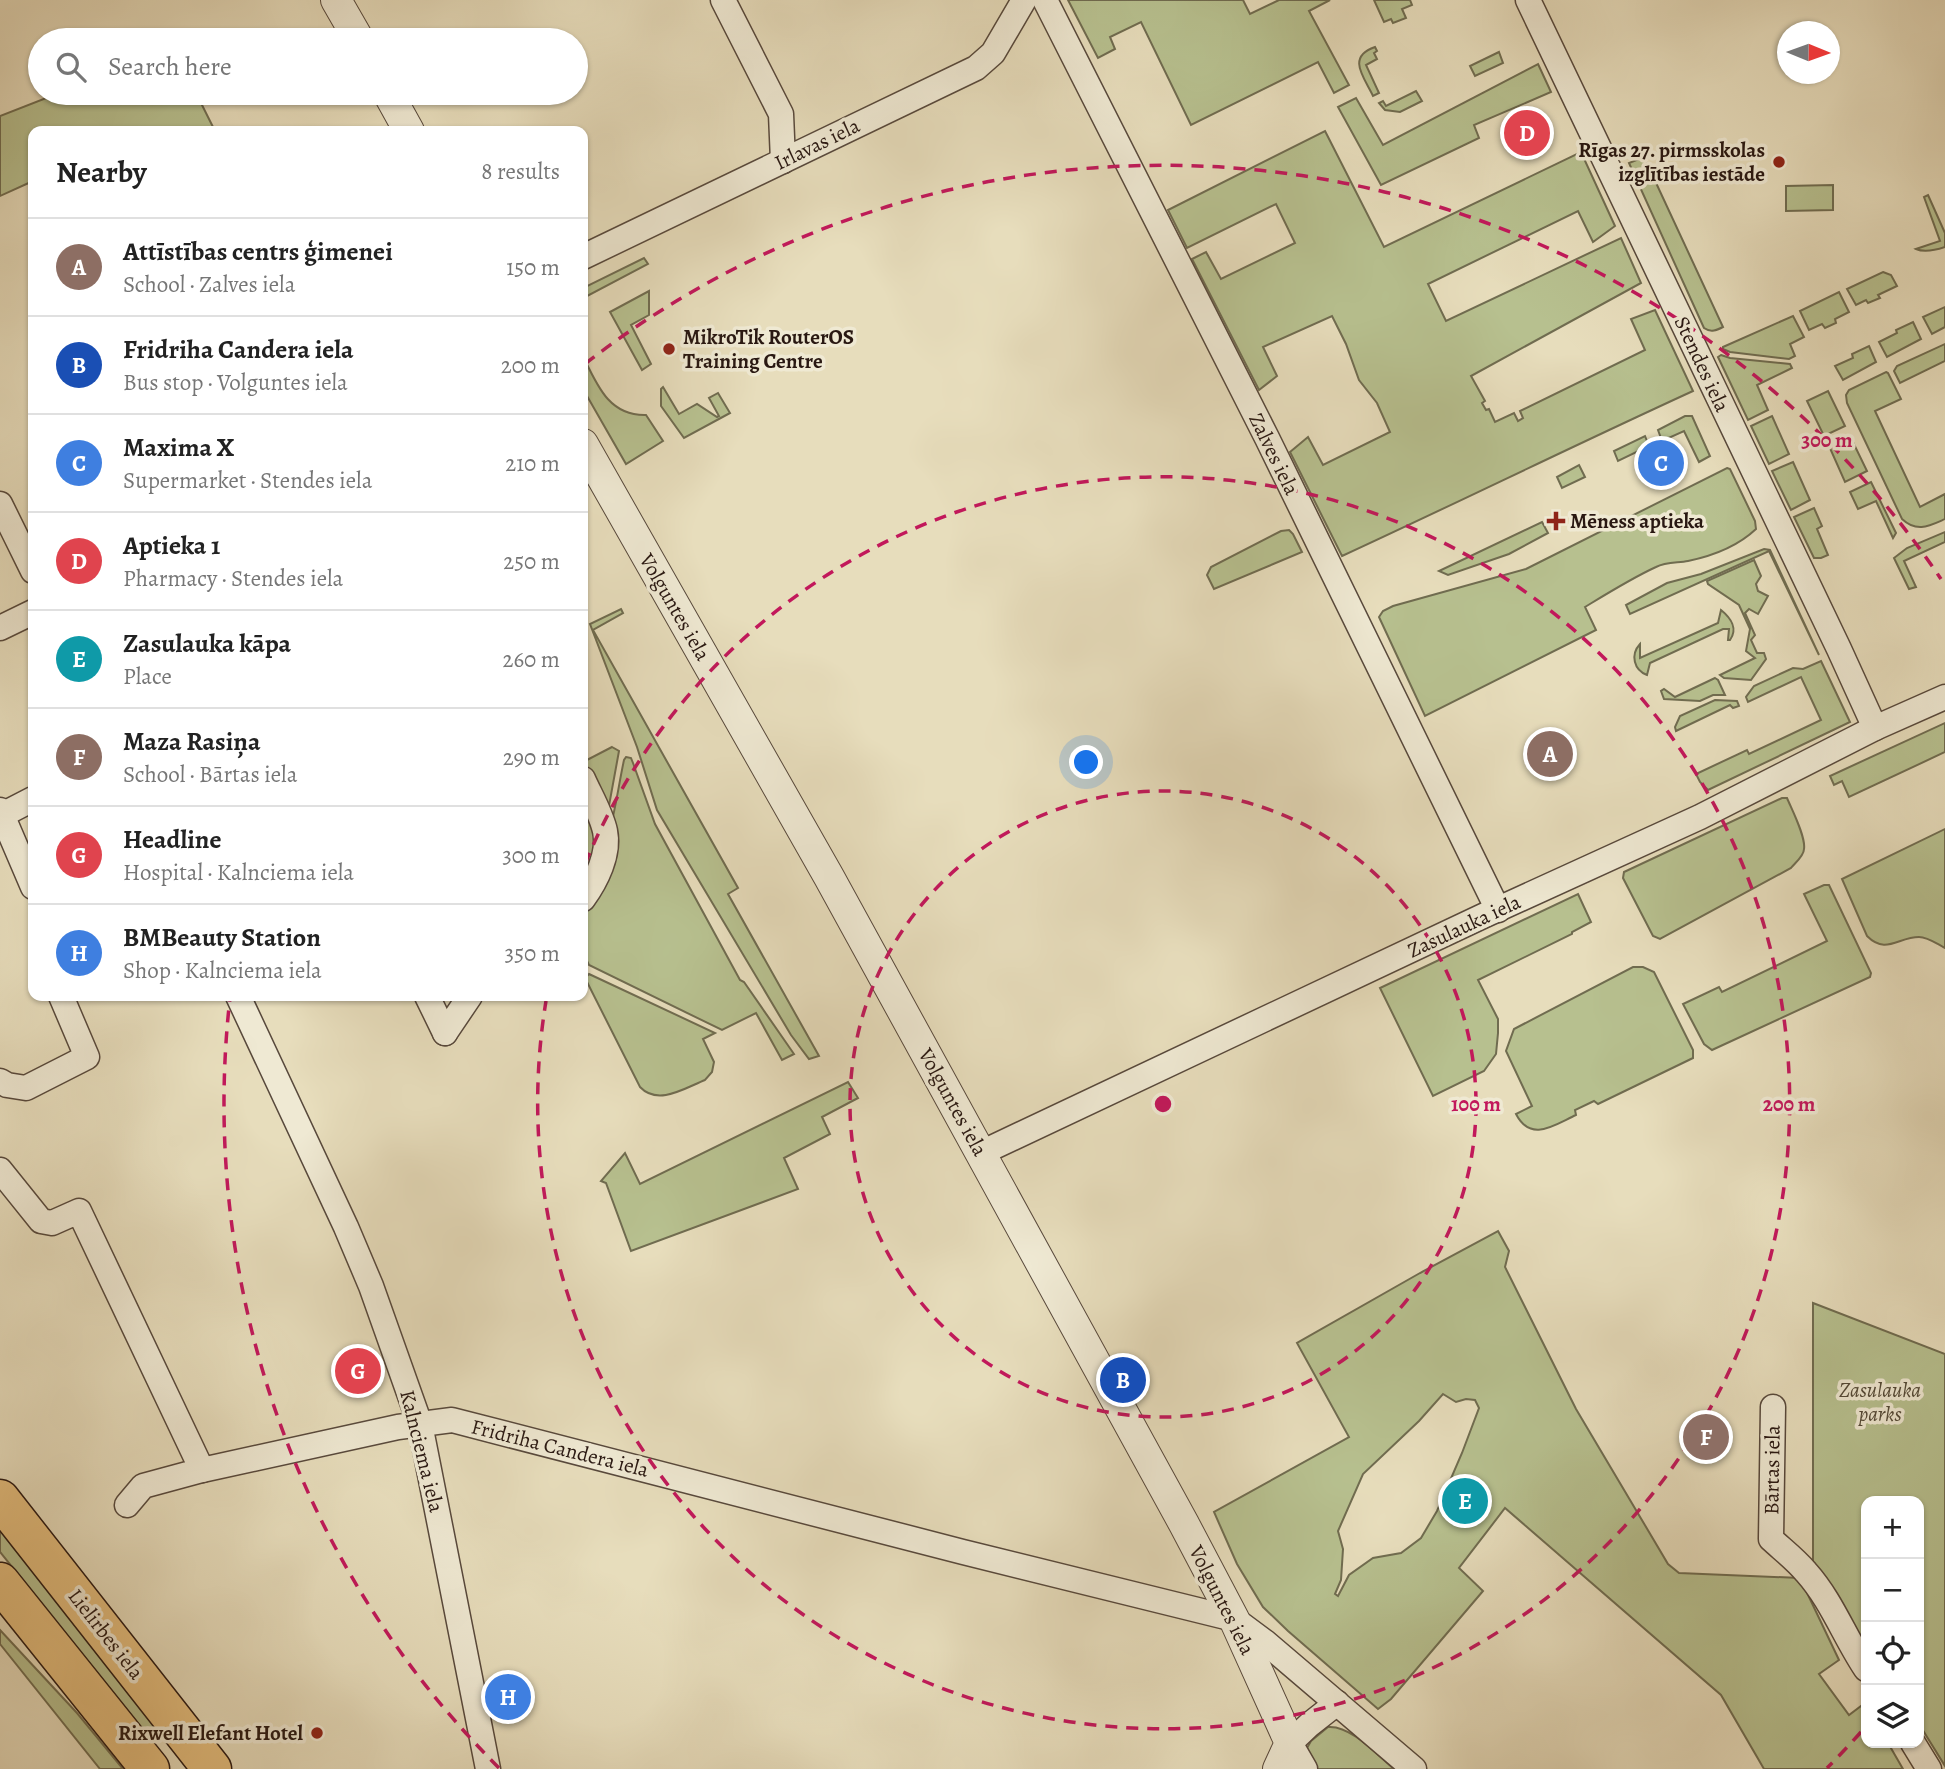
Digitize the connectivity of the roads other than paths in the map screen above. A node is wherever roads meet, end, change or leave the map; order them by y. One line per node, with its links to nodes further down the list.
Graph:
1 (336, 0): 6 (street)
2 (723, 0): 8 (street)
3 (1024, 0): 10 (street, Irlavas iela)
4 (1045, 0): 26 (street, Zalves iela)
5 (1528, 0): 20 (street, Stendes iela)
6 (352, 28)
7 (395, 105): 9 (street)
8 (781, 114): 10 (street); 11 (street)
9 (406, 126)
10 (812, 146): 11 (street, Irlavas iela)
11 (783, 161): 12 (street, Irlavas iela)
12 (588, 255)
13 (588, 453): 32 (street, Volguntes iela)
14 (0, 504): 15 (street)
15 (24, 531): 16 (street)
16 (28, 549)
17 (28, 614): 18 (street)
18 (0, 628)
19 (1945, 697): 20 (street, Zasulauka iela)
20 (1875, 728): 26 (street, Zasulauka iela)
21 (588, 791): 25 (street)
22 (28, 801): 23 (street)
23 (1, 812): 24 (street)
24 (28, 875)
25 (588, 890)
26 (1498, 910): 32 (street, Zasulauka iela)
27 (63, 1001): 31 (street)
28 (240, 1001): 35 (street, Kalnciema iela)
29 (429, 1001): 30 (street)
30 (467, 1001)
31 (0, 1081)
32 (981, 1153): 40 (street, Volguntes iela)
33 (0, 1170): 36 (street)
34 (1773, 1407): 41 (street, Bārtas iela)
35 (419, 1423): 36 (street, Fridriha Candera iela); 40 (street, Fridriha Candera iela); 49 (street, Kalnciema iela)
36 (202, 1470): 38 (street, Fridriha Candera iela)
37 (0, 1499): 43 (main road, Lielirbes iela)
38 (127, 1505)
39 (0, 1582): 46 (main road)
40 (1234, 1619): 42 (street, Fridriha Candera iela); 45 (street, Volguntes iela)
41 (1861, 1661)
42 (1337, 1703): 45 (street); 51 (street, Fridriha Candera iela)
43 (174, 1720): 46 (main road); 48 (main road, Lielirbes iela)
44 (1916, 1748): 52 (street)
45 (1284, 1756): 50 (street, Volguntes iela)
46 (142, 1759)
47 (184, 1769): 48 (main road)
48 (212, 1769)
49 (488, 1769)
50 (1305, 1769)
51 (1414, 1769)
52 (1929, 1769)

